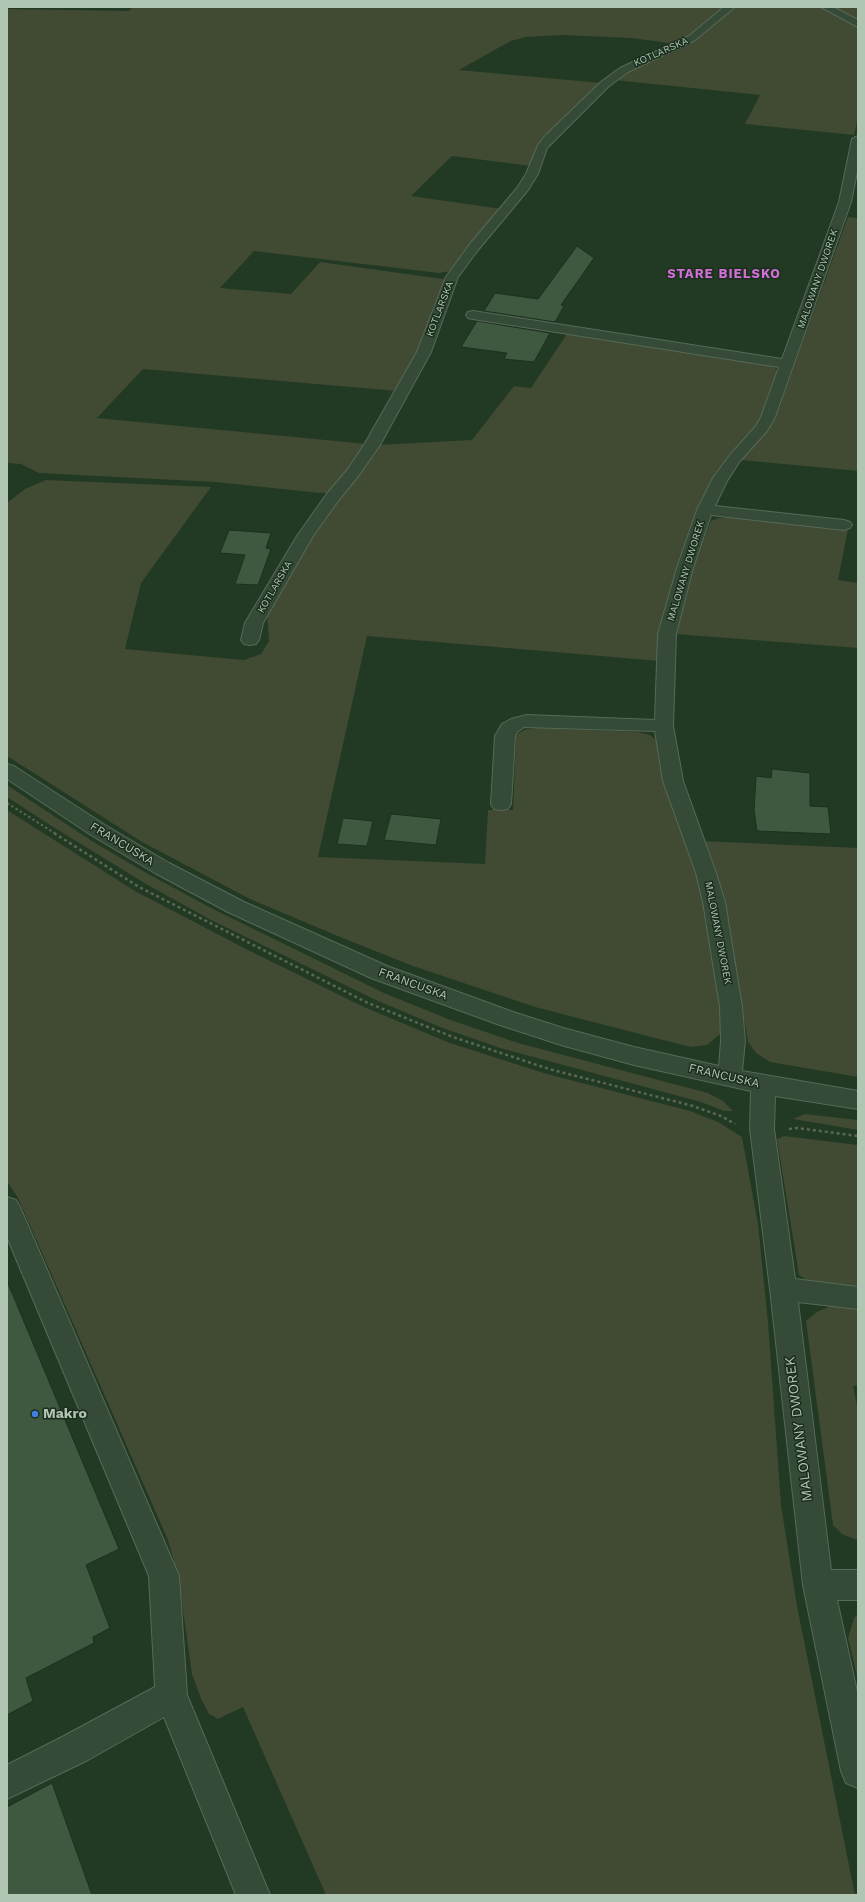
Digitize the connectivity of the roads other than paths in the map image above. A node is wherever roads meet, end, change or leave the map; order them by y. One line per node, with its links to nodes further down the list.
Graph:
1 (730, 7): 9 (street, KOTLARSKA)
2 (826, 7): 3 (street)
3 (858, 24)
4 (858, 139): 6 (street, MALOWANY DWOREK)
5 (473, 315): 6 (street)
6 (788, 364): 7 (street, MALOWANY DWOREK)
7 (705, 510): 8 (street); 10 (street, MALOWANY DWOREK)
8 (844, 525)
9 (250, 640)
10 (664, 726): 12 (street); 13 (street, MALOWANY DWOREK)
11 (7, 770): 13 (street, FRANCUSKA)
12 (501, 804)
13 (730, 1077): 14 (street, FRANCUSKA)
14 (763, 1084): 15 (street, FRANCUSKA); 17 (street, MALOWANY DWOREK)
15 (858, 1100)
16 (7, 1208): 21 (street)
17 (783, 1289): 18 (street); 19 (street, MALOWANY DWOREK)
18 (858, 1298)
19 (818, 1585): 20 (street); 22 (street, MALOWANY DWOREK)
20 (858, 1586)
21 (171, 1695): 23 (street); 24 (street)
22 (858, 1771)
23 (7, 1782)
24 (253, 1895)

